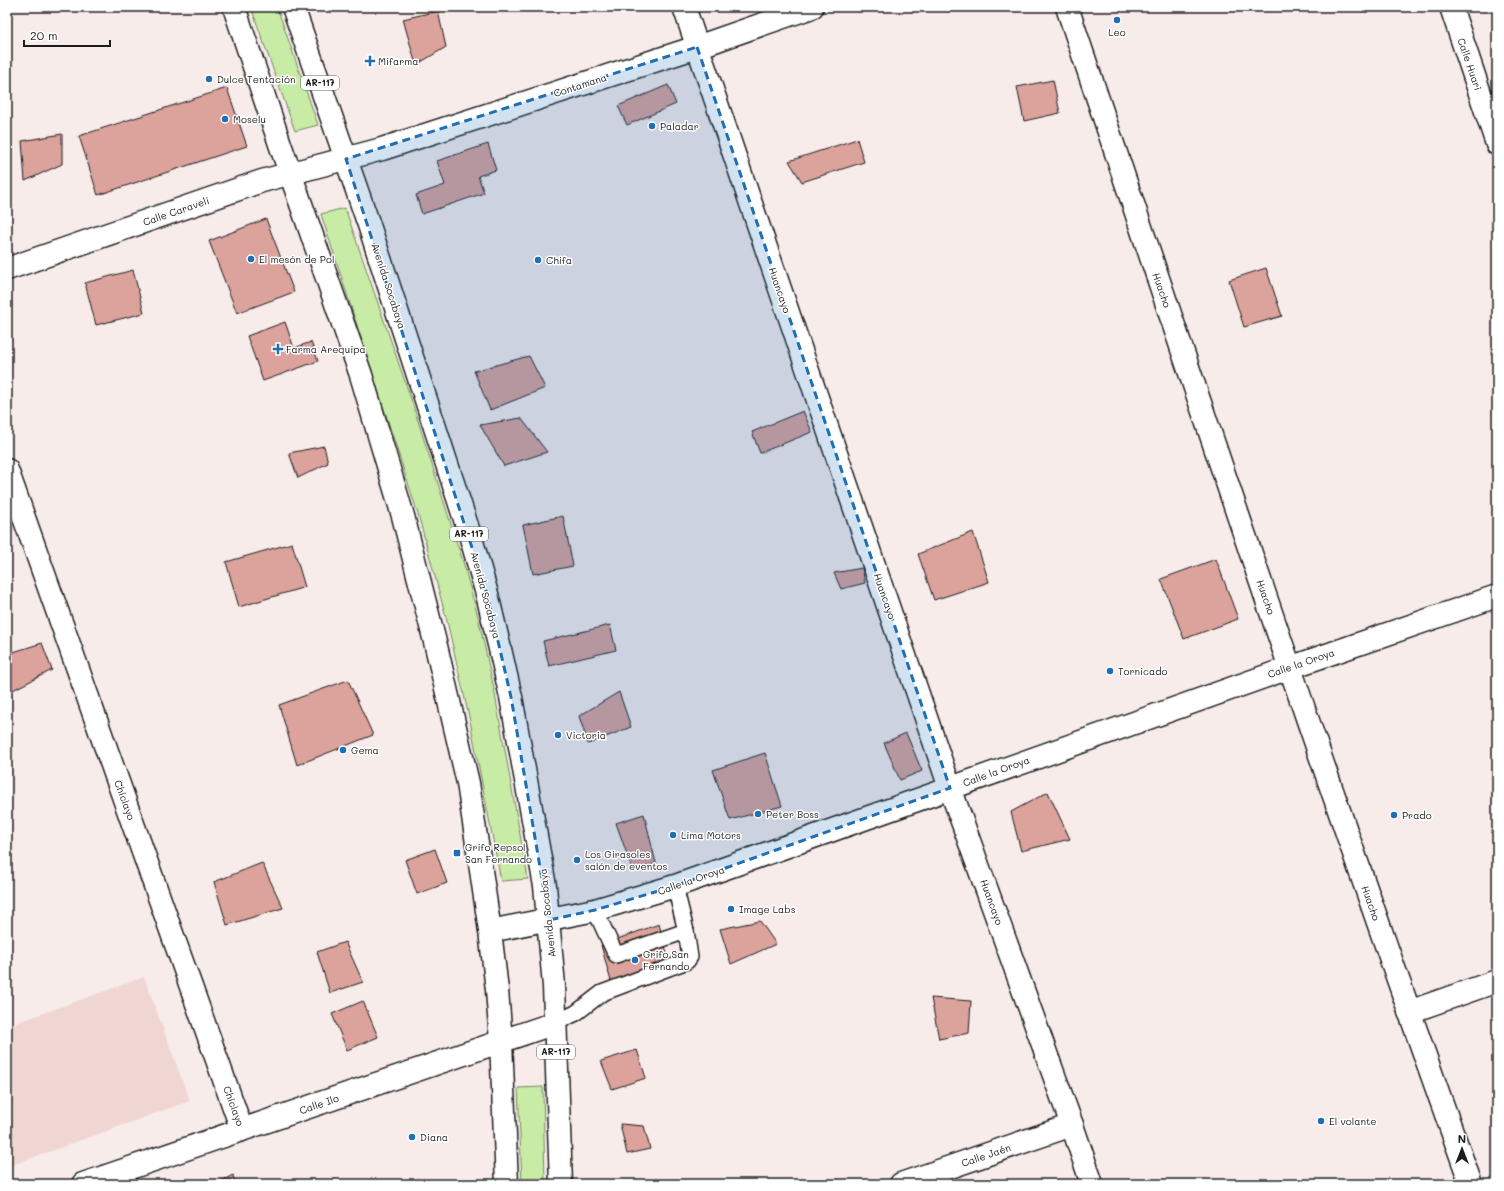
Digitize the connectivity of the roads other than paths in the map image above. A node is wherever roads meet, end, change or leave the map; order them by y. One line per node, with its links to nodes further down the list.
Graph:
1 (234, 7): 10 (street)
2 (293, 7): 9 (street, Avenida Socabaya / AR-117)
3 (684, 7): 7 (street, Huancayo)
4 (812, 7): 7 (street, Contamana)
5 (1067, 7): 14 (street, Huacho)
6 (1451, 7): 8 (street, Calle Huari)
7 (697, 47): 9 (street, Contamana); 15 (street, Huancayo)
8 (1497, 144)
9 (346, 159): 10 (street, Calle Caravelí); 18 (street, Avenida Socabaya / AR-117)
10 (291, 174): 11 (street, Calle Caravelí); 19 (street)
11 (7, 269)
12 (7, 470): 26 (street, Chiclayo)
13 (1497, 596): 14 (street, Calle la Oroya)
14 (1290, 668): 15 (street, Calle la Oroya); 22 (street, Huacho)
15 (950, 788): 16 (street, Calle la Oroya); 25 (street, Huancayo)
16 (675, 886): 17 (street, Calle la Oroya); 20 (lane)
17 (595, 910): 18 (street, Calle la Oroya); 20 (lane)
18 (549, 920): 19 (street, Calle la Oroya); 23 (street, Avenida Socabaya / AR-117)
19 (490, 931): 24 (street)
20 (686, 931): 23 (lane)
21 (1497, 981): 22 (street)
22 (1409, 1012): 32 (street, Huacho)
23 (555, 1023): 24 (street, Calle Ilo); 29 (street, Avenida Socabaya / AR-117)
24 (501, 1041): 26 (street, Calle Ilo); 28 (street)
25 (1072, 1125): 30 (street, Calle Jaén); 31 (street, Huancayo)
26 (242, 1130): 27 (street, Calle Ilo)
27 (83, 1184)
28 (507, 1184)
29 (561, 1184)
30 (901, 1184)
31 (1092, 1184)
32 (1471, 1184)

